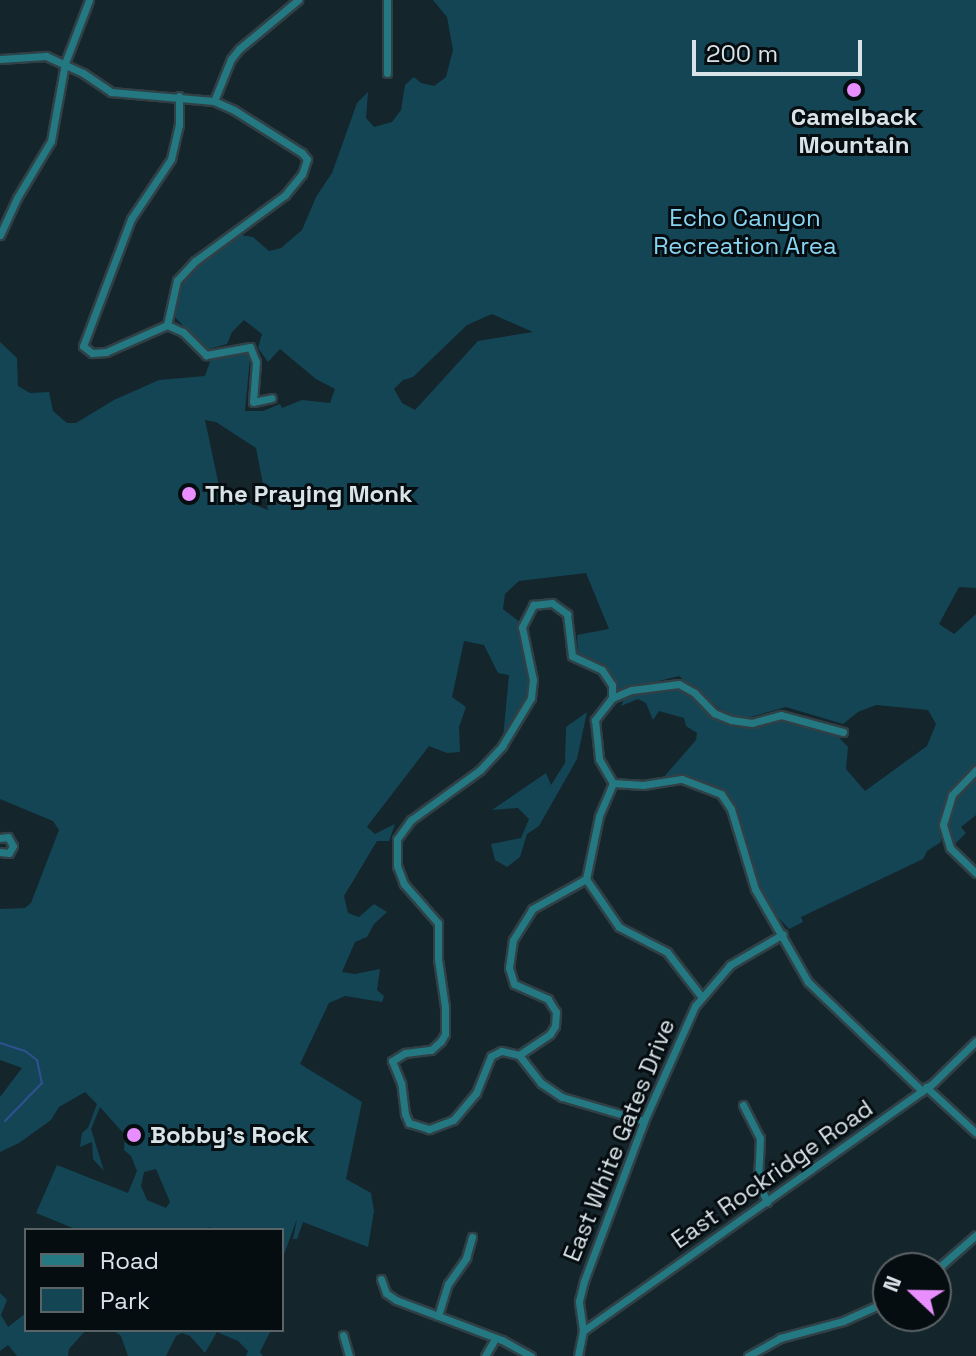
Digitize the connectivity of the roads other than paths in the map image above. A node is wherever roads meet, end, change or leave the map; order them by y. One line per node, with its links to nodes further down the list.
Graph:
1 (89, 0): 5 (street)
2 (298, 0): 8 (street)
3 (387, 0): 6 (street)
4 (0, 59): 5 (street)
5 (65, 63): 7 (street); 9 (street)
6 (387, 73)
7 (179, 96): 8 (street); 10 (street)
8 (214, 101): 10 (street)
9 (0, 235)
10 (167, 325): 11 (street)
11 (272, 398)
12 (612, 698): 13 (street); 15 (street); 23 (street)
13 (843, 732)
14 (976, 770): 18 (street)
15 (613, 783): 19 (street); 20 (street)
16 (0, 838): 17 (street)
17 (0, 852)
18 (976, 873)
19 (586, 879): 21 (street); 23 (street)
20 (783, 934): 21 (street, East White Gates Drive); 24 (street)
21 (701, 996): 26 (street, East White Gates Drive)
22 (976, 1041): 24 (street, East Rockridge Road)
23 (519, 1055): 26 (street)
24 (924, 1089): 27 (street); 28 (street, East Rockridge Road)
25 (743, 1105): 28 (street)
26 (644, 1121): 35 (street, East White Gates Drive)
27 (976, 1133)
28 (767, 1202): 35 (street, East Rockridge Road)
29 (976, 1235): 30 (street)
30 (952, 1256)
31 (381, 1279): 34 (street)
32 (445, 1296): 32 (street); 34 (street)
33 (872, 1308): 42 (street)
34 (438, 1316): 37 (street)
35 (583, 1331): 41 (street, East White Gates Drive)
36 (343, 1335): 38 (street)
37 (495, 1339): 39 (street); 40 (street)
38 (349, 1356)
39 (485, 1356)
40 (531, 1356)
41 (578, 1356)
42 (748, 1356)

